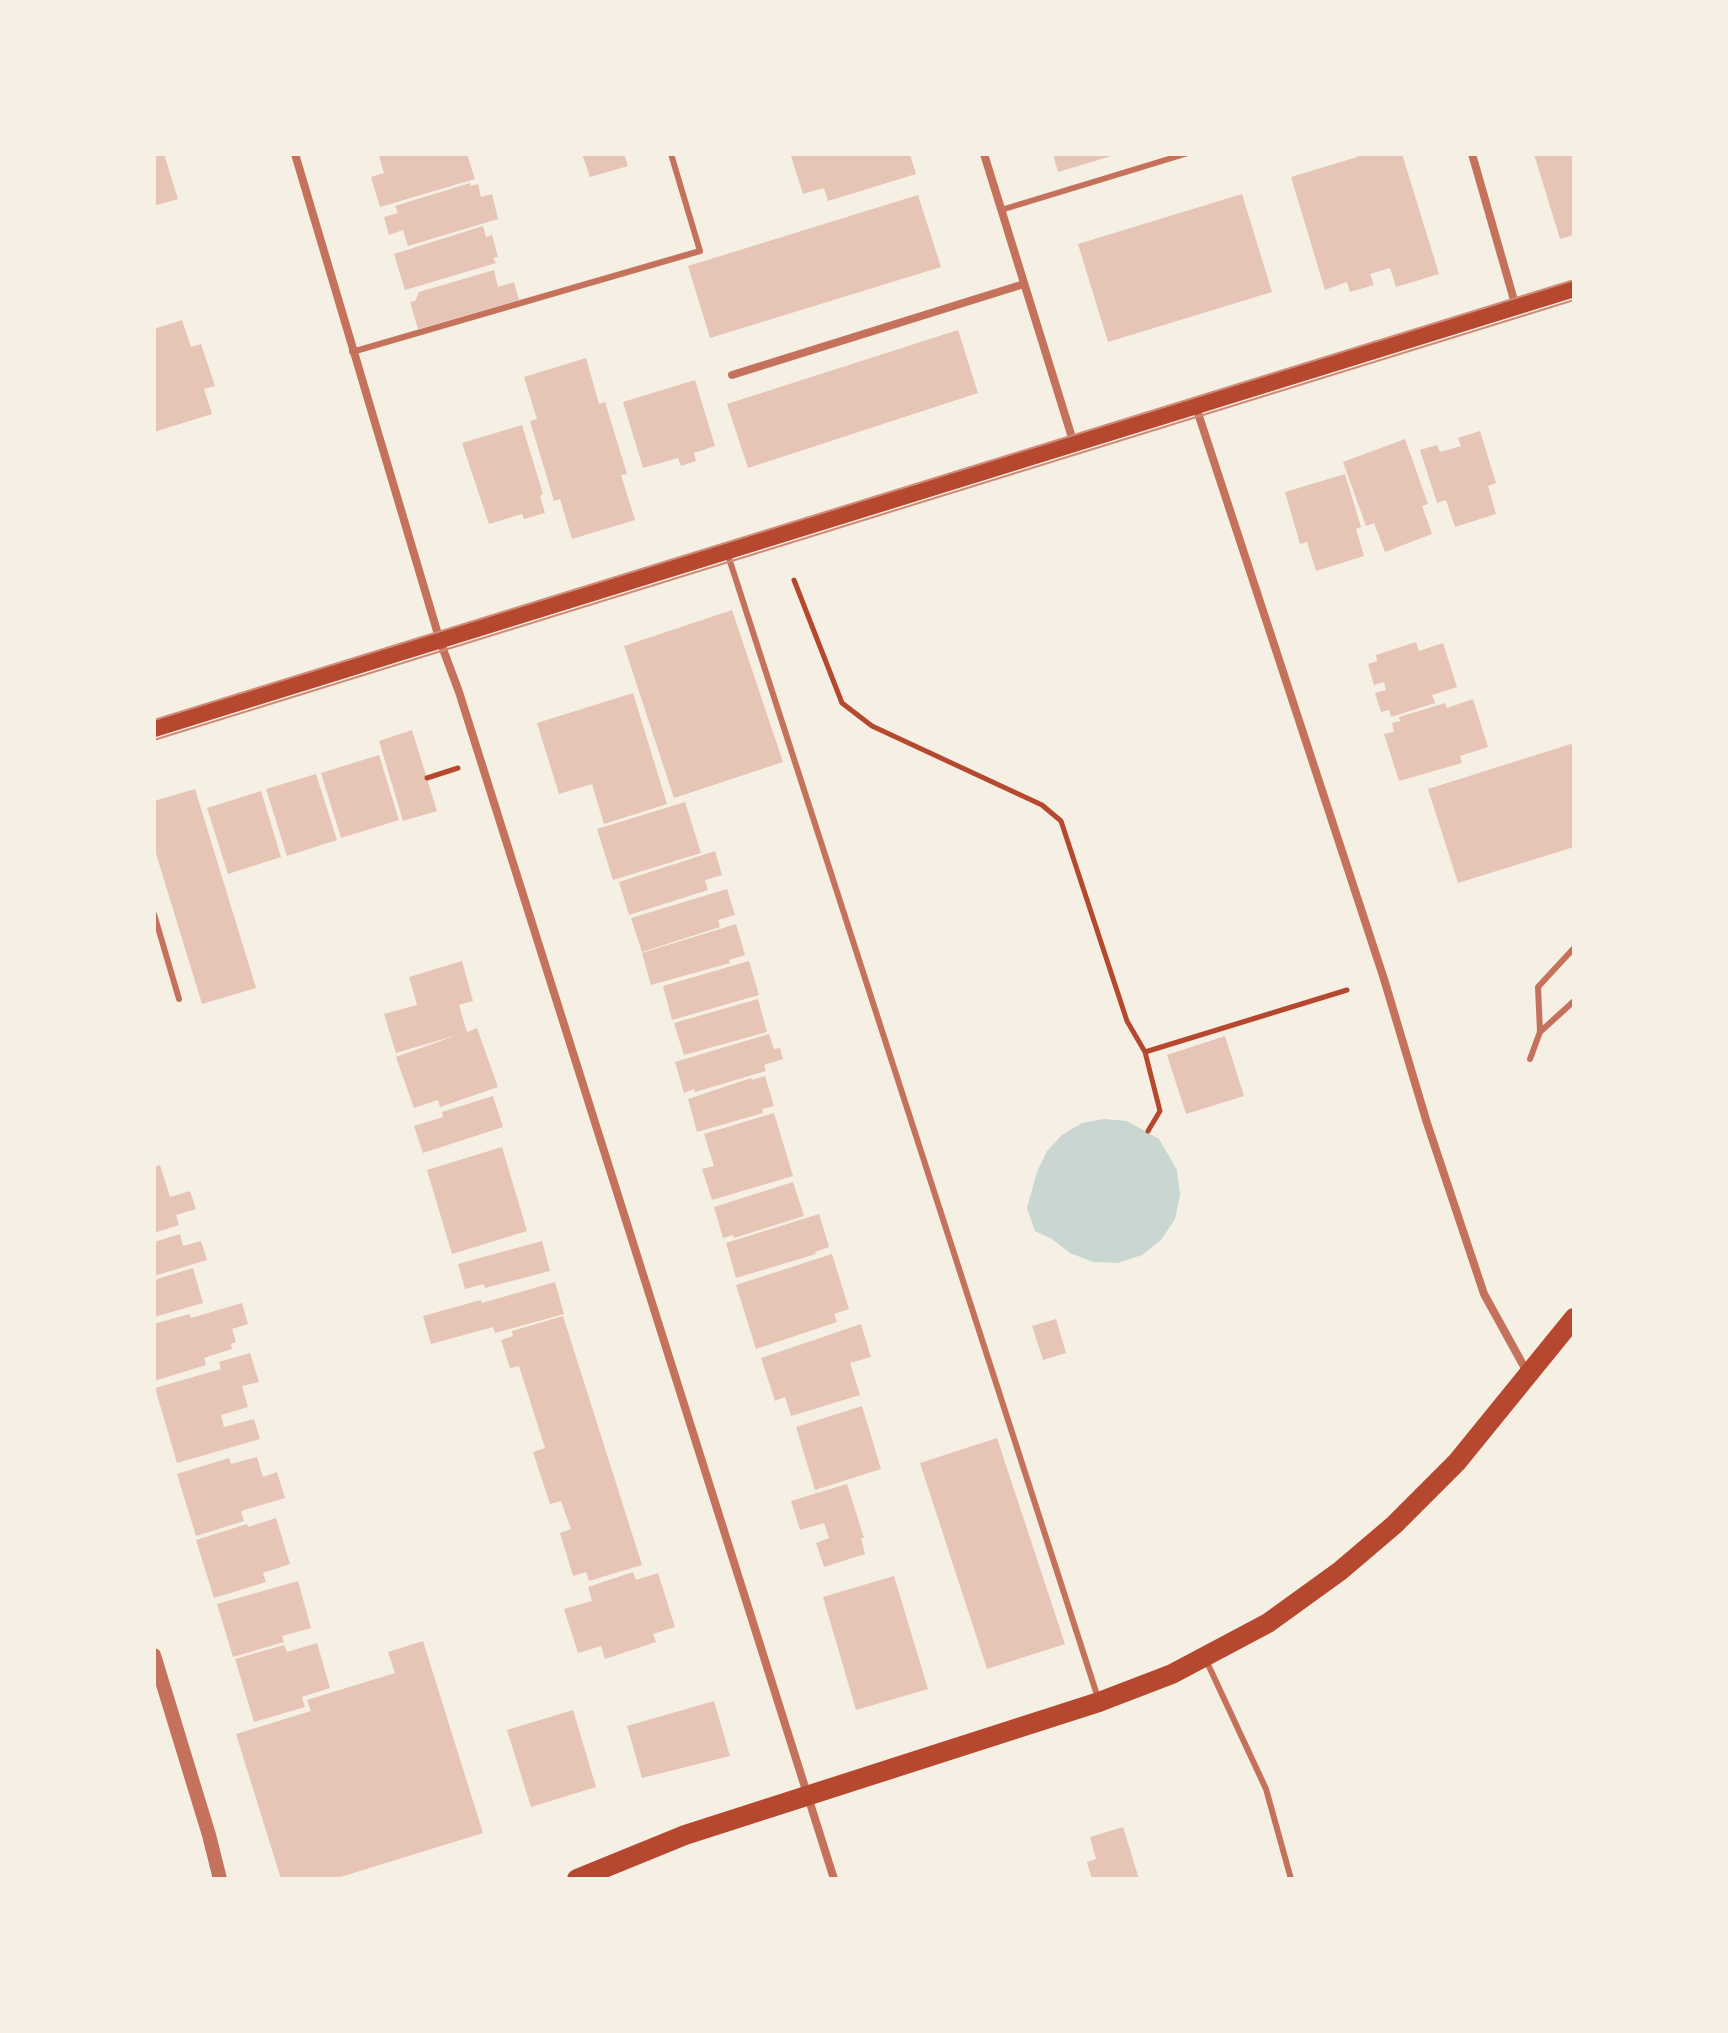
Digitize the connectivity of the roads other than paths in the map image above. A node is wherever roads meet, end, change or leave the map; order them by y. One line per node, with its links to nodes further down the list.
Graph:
1 (295, 154): 10 (street)
2 (671, 154): 10 (lane)
3 (984, 154): 6 (street)
4 (1185, 154): 6 (lane)
5 (1472, 154): 9 (street)
6 (1001, 210): 7 (street)
7 (1024, 284): 11 (street); 13 (street)
8 (1574, 289): 9 (main road)
9 (1516, 307): 12 (main road)
10 (352, 352): 15 (street)
11 (732, 375)
12 (1196, 406): 13 (main road); 24 (street)
13 (1074, 444): 14 (main road)
14 (727, 552): 15 (main road); 27 (lane)
15 (440, 641): 16 (main road); 28 (street)
16 (154, 729)
17 (154, 914): 19 (lane)
18 (1574, 948): 21 (lane)
19 (179, 999)
20 (1574, 1001): 21 (lane)
21 (1540, 1032): 22 (lane)
22 (1530, 1059)
23 (1574, 1318): 24 (main road)
24 (1529, 1375): 26 (main road)
25 (154, 1655): 29 (street)
26 (1204, 1657): 27 (main road); 32 (lane)
27 (1099, 1702): 28 (main road)
28 (808, 1795): 30 (main road); 31 (street)
29 (220, 1879)
30 (577, 1879)
31 (834, 1879)
32 (1291, 1879)

